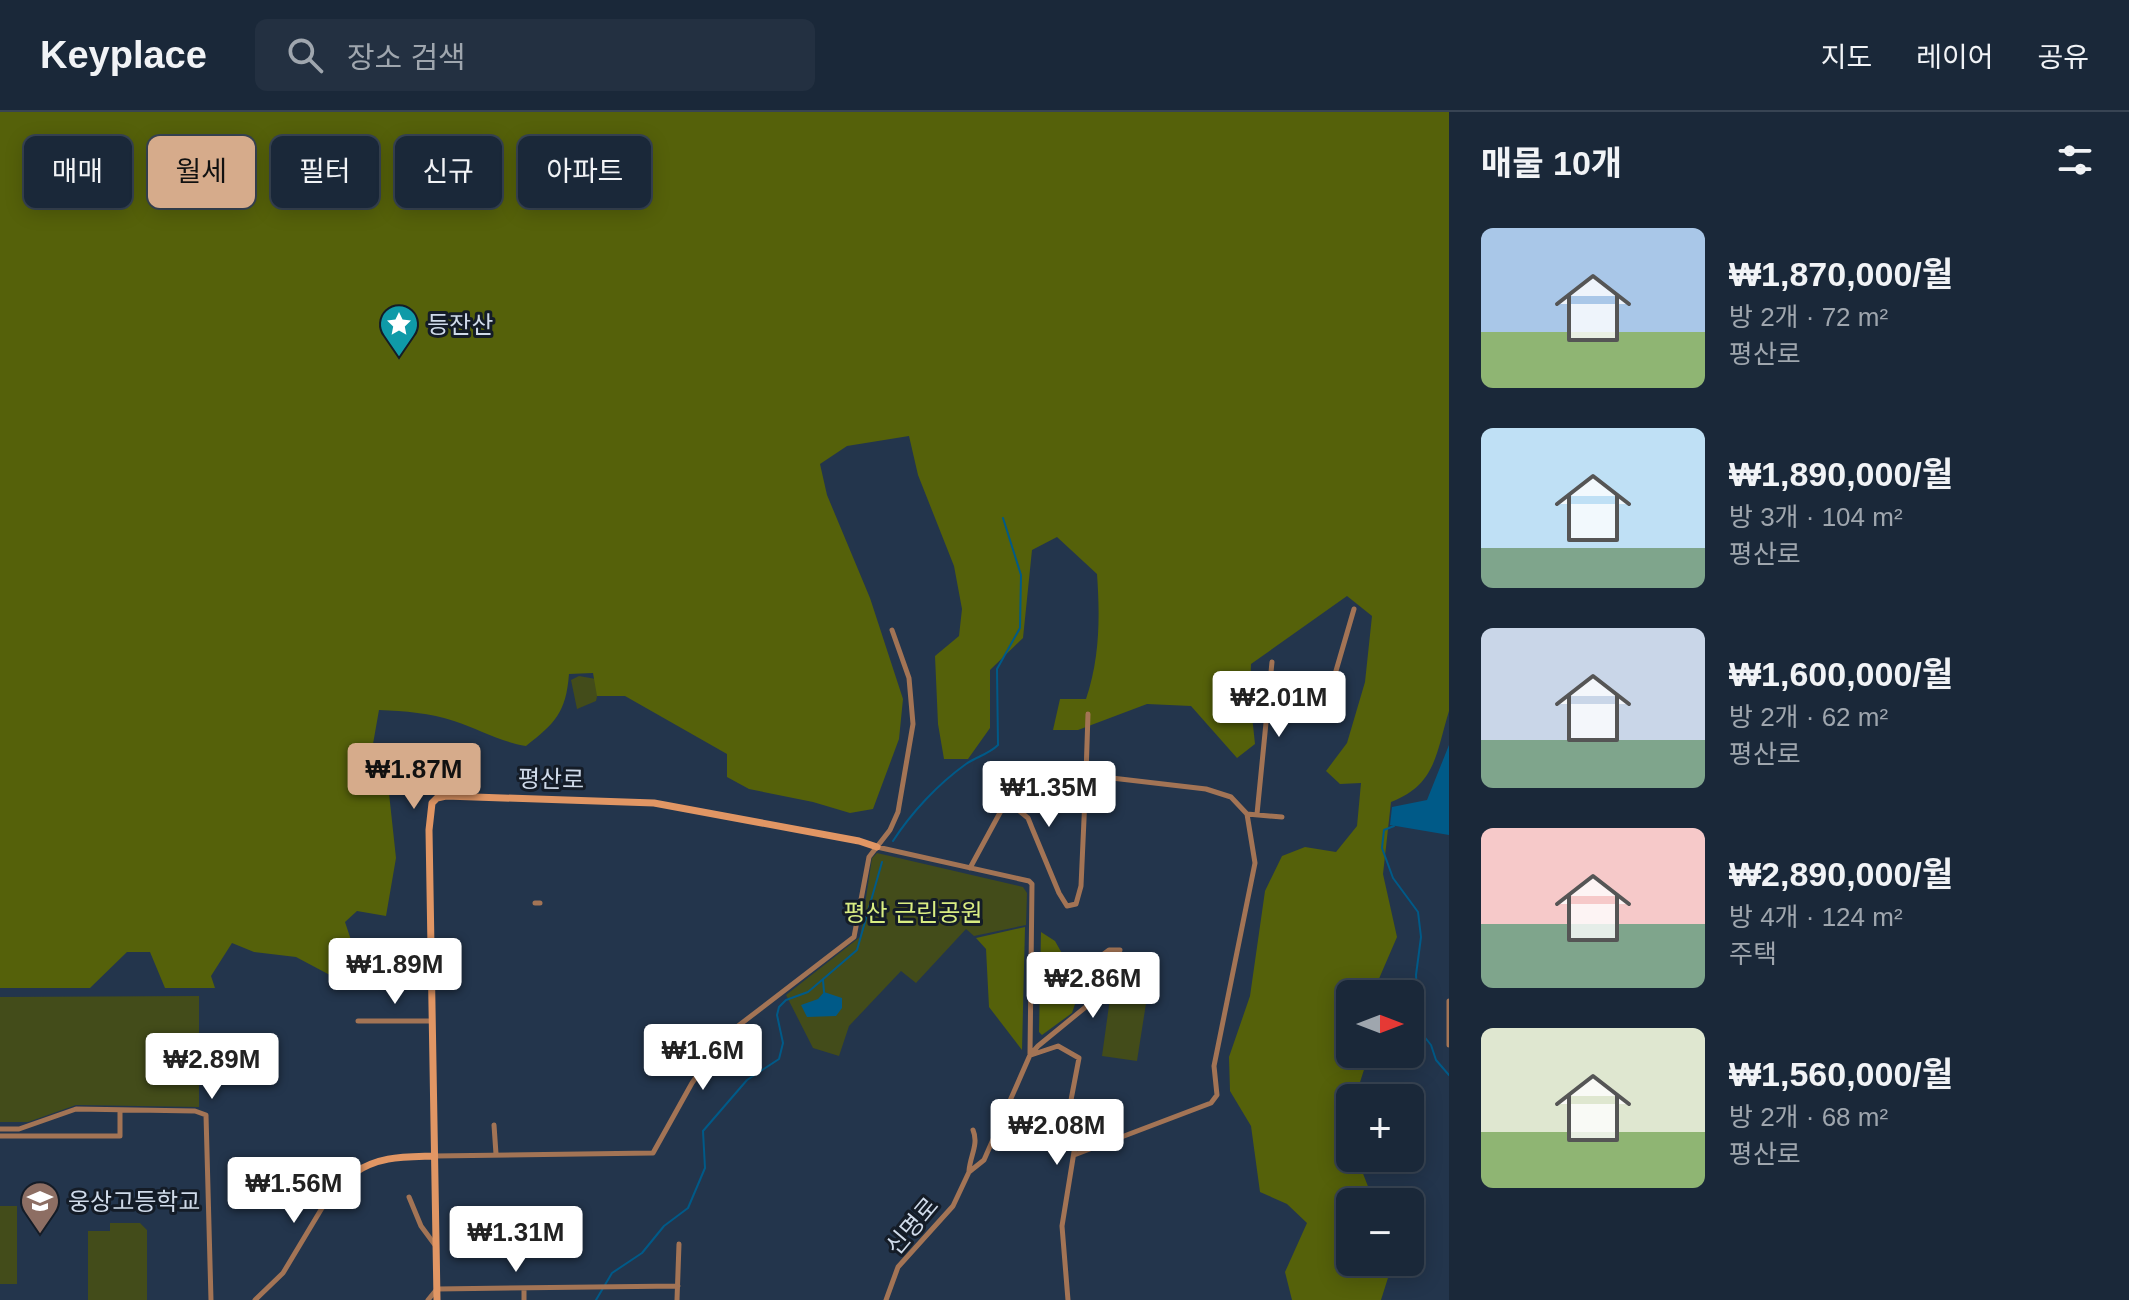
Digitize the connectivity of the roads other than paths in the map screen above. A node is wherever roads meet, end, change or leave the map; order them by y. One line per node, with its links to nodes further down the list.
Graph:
1 (1354, 609): 5 (street)
2 (892, 630): 10 (street)
3 (1272, 662): 5 (street)
4 (1088, 714): 6 (street)
5 (1267, 714): 8 (street)
6 (1086, 775): 7 (street); 11 (street)
7 (1247, 814): 8 (street); 27 (street)
8 (1257, 814): 9 (street)
9 (1282, 817)
10 (877, 847): 11 (street); 17 (street, 평산로); 26 (street)
11 (970, 868): 19 (street)
12 (1120, 950): 14 (street)
13 (1104, 994): 14 (street, 신명로)
14 (1094, 999): 19 (street, 신명로)
15 (1449, 1001): 18 (street)
16 (358, 1021): 17 (street)
17 (431, 1021): 28 (street, 평산로)
18 (1449, 1045)
19 (1030, 1055): 27 (street); 29 (street, 신명로)
20 (120, 1110): 24 (street); 24 (street); 39 (street)
21 (494, 1125): 26 (street)
22 (0, 1129): 24 (street)
23 (973, 1130): 31 (street)
24 (19, 1132): 25 (street)
25 (0, 1136)
26 (496, 1154): 28 (street)
27 (1074, 1155): 46 (street)
28 (433, 1156): 32 (street); 35 (street, 평산로)
29 (978, 1164): 30 (street); 31 (street, 신명로)
30 (987, 1168)
31 (969, 1172): 45 (street, 신명로)
32 (354, 1173): 40 (street)
33 (409, 1197): 35 (street)
34 (679, 1244): 36 (street)
35 (436, 1246): 38 (street, 평산로)
36 (678, 1286): 37 (street); 44 (street)
37 (524, 1288): 38 (street); 43 (street)
38 (437, 1289): 41 (street); 42 (street, 평산로)
39 (211, 1300)
40 (255, 1300)
41 (428, 1300)
42 (437, 1300)
43 (524, 1300)
44 (677, 1300)
45 (886, 1300)
46 (1068, 1300)

